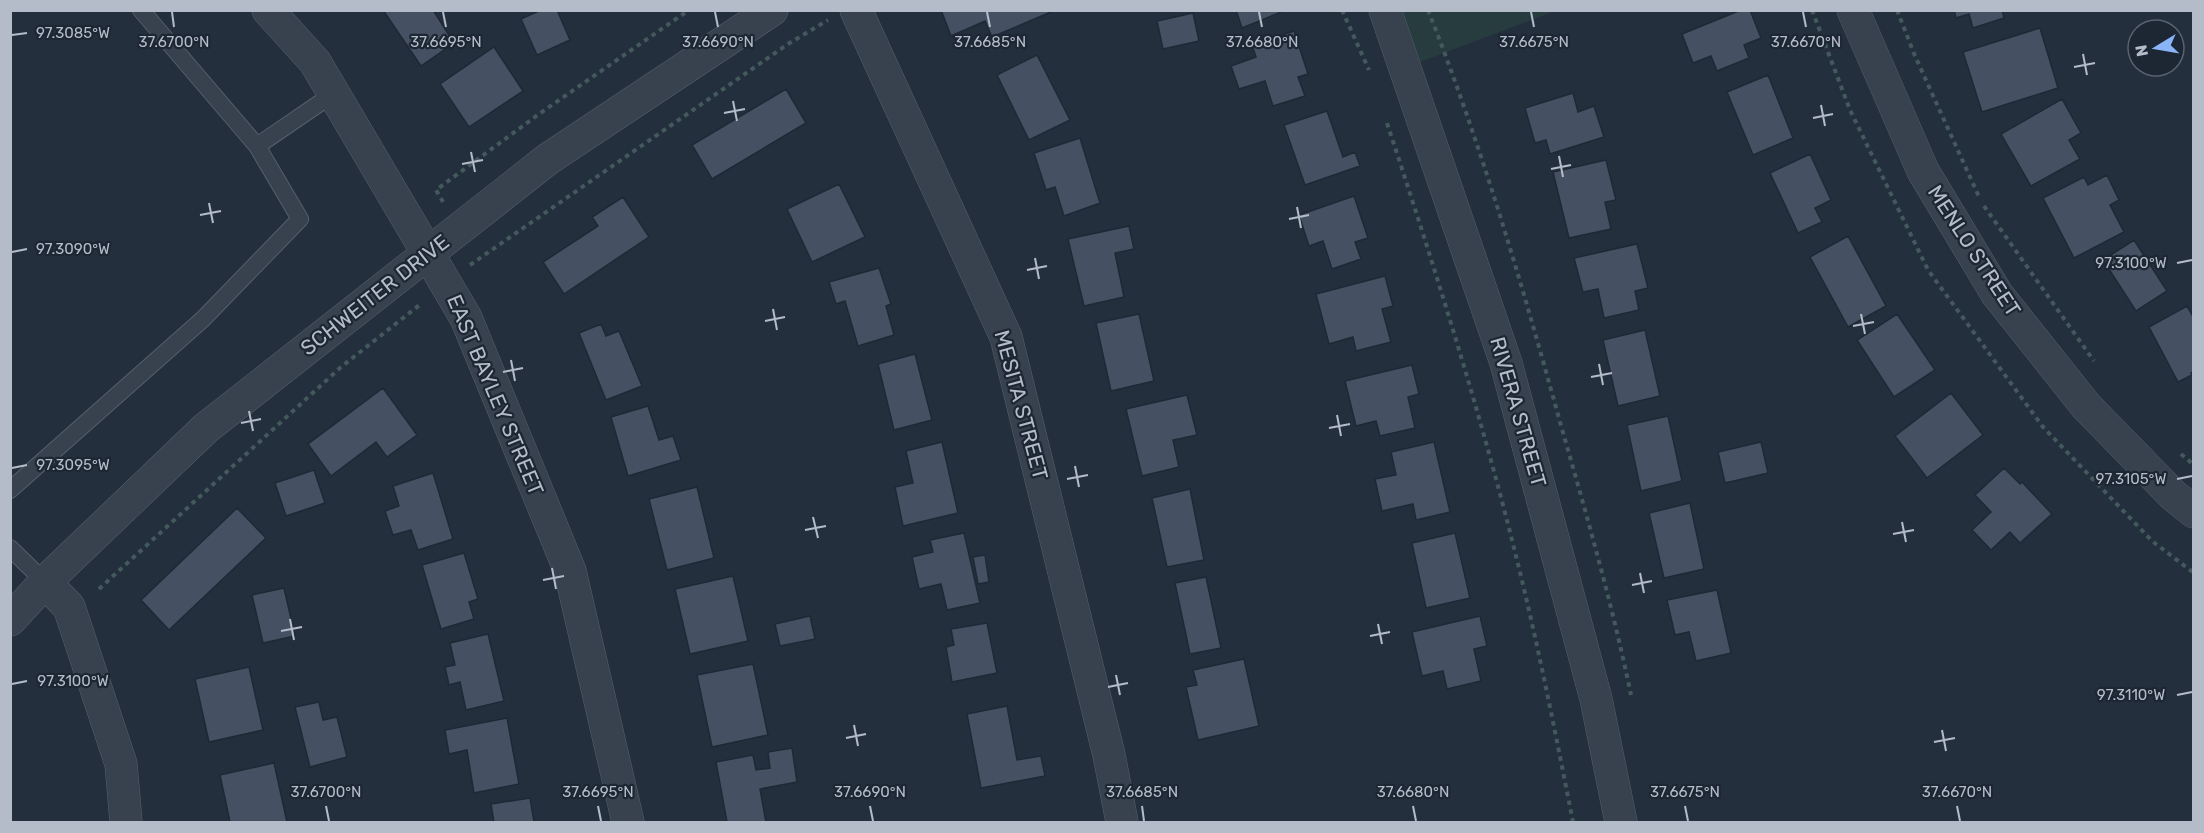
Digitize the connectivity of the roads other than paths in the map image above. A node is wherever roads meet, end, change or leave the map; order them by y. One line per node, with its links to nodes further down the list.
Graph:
1 (141, 10): 8 (lane)
2 (268, 10): 7 (street, EAST BAYLEY STREET)
3 (772, 10): 9 (street, SCHWEITER DRIVE)
4 (856, 10): 17 (street, MESITA STREET)
5 (1385, 10): 18 (street, RIVERA STREET)
6 (1853, 10): 11 (street, MENLO STREET)
7 (333, 94): 8 (lane); 9 (street, EAST BAYLEY STREET)
8 (257, 146): 10 (lane)
9 (428, 253): 13 (street, SCHWEITER DRIVE); 16 (street, EAST BAYLEY STREET)
10 (10, 490)
11 (2193, 512)
12 (10, 548): 13 (lane)
13 (45, 582): 14 (street, SCHWEITER DRIVE); 15 (street)
14 (10, 620)
15 (126, 822)
16 (628, 822)
17 (1122, 822)
18 (1622, 822)

